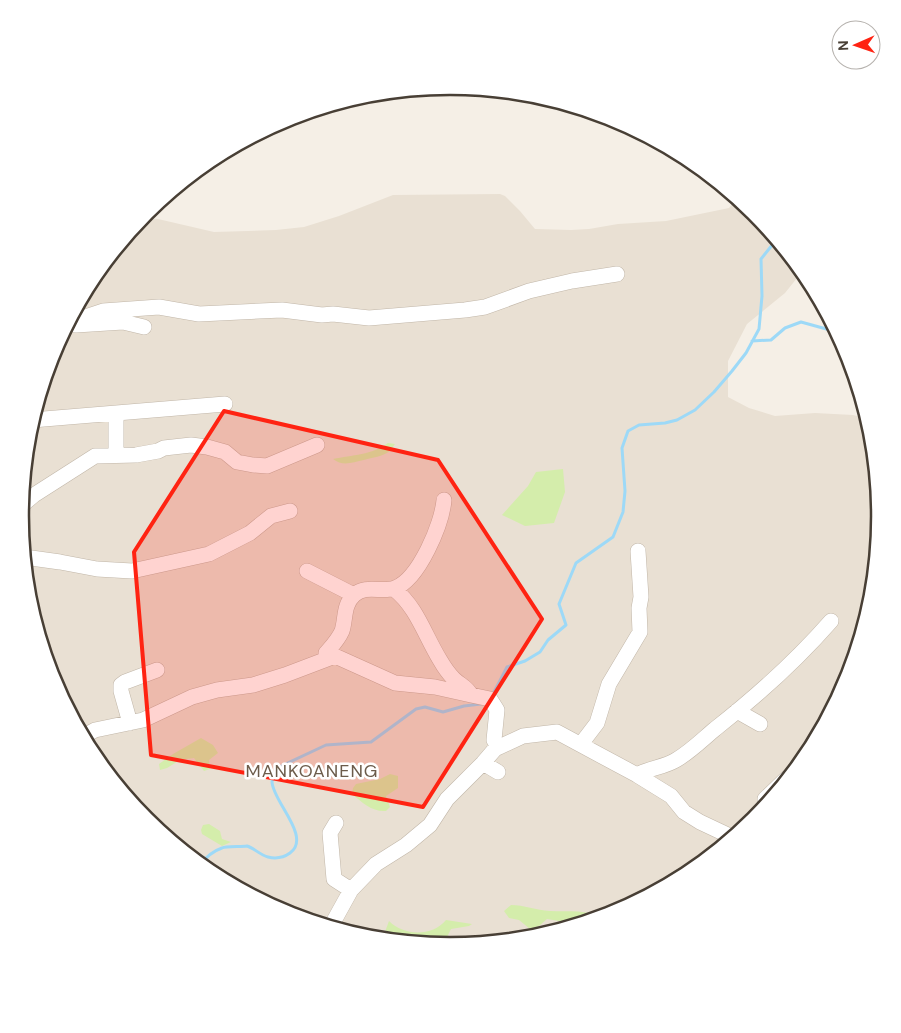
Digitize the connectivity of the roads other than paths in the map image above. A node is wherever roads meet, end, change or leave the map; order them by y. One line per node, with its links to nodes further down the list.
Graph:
1 (617, 274): 2 (street)
2 (77, 320)
3 (75, 325): 4 (street)
4 (144, 327)
5 (225, 404): 6 (street)
6 (116, 413): 7 (street); 9 (street)
7 (40, 419)
8 (317, 445): 9 (street)
9 (116, 455): 10 (street)
10 (30, 499)
11 (444, 500): 16 (street)
12 (290, 511): 14 (street)
13 (638, 551): 26 (street)
14 (31, 558)
15 (307, 571): 17 (street)
16 (394, 589): 17 (street); 21 (street)
17 (354, 594): 19 (street)
18 (831, 621): 22 (street)
19 (331, 657): 21 (street); 23 (street)
20 (157, 670): 23 (street)
21 (471, 695): 27 (street)
22 (737, 711): 24 (street); 30 (street)
23 (130, 723): 25 (street)
24 (760, 724)
25 (89, 733)
26 (581, 744): 27 (street); 30 (street)
27 (498, 747): 28 (street)
28 (484, 763): 29 (street); 33 (street)
29 (498, 772)
30 (636, 775): 32 (street)
31 (336, 823): 33 (street)
32 (728, 835)
33 (351, 890): 34 (street)
34 (333, 922)

